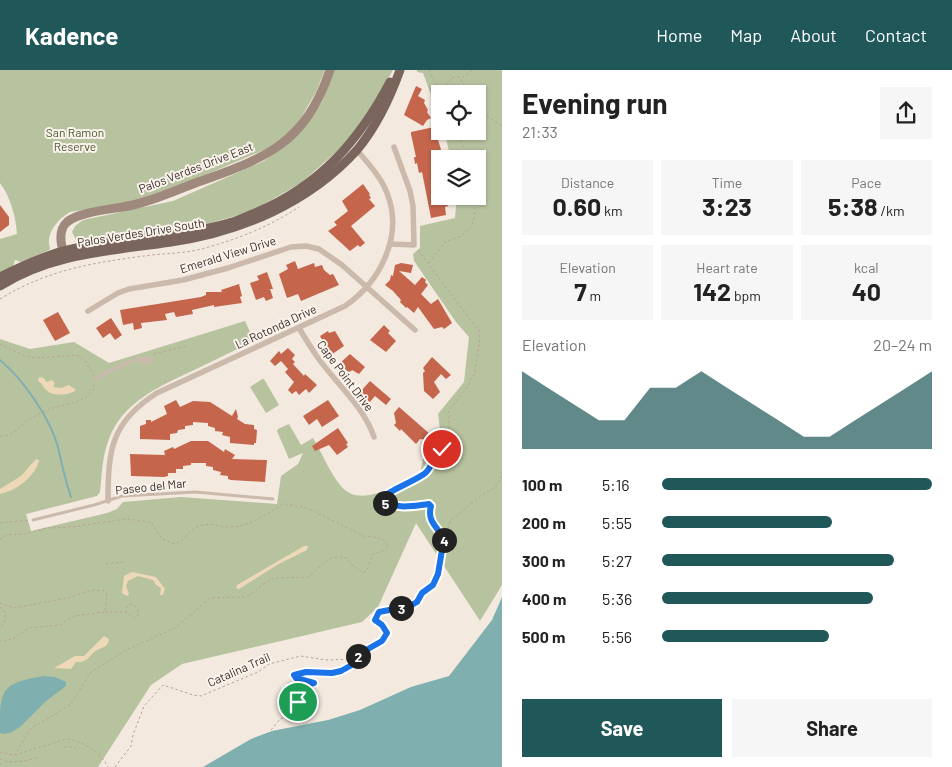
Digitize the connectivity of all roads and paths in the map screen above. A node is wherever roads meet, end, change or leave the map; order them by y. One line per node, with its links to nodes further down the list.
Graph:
1 (330, 70): 16 (street, Palos Verdes Drive East)
2 (398, 70): 11 (main road, Palos Verdes Drive South)
3 (429, 70): 6 (path)
4 (472, 70): 5 (path)
5 (461, 78): 7 (path); 8 (path)
6 (436, 85)
7 (447, 85)
8 (465, 85)
9 (486, 116): 10 (path)
10 (502, 126)
11 (354, 147): 14 (street, La Rotonda Drive); 16 (main road, Palos Verdes Drive South)
12 (394, 147): 15 (street)
13 (474, 205): 17 (path)
14 (390, 244): 15 (street); 20 (street, La Rotonda Drive)
15 (414, 245): 17 (path)
16 (64, 255): 18 (main road, Palos Verdes Drive South); 19 (main road, Palos Verdes Drive South)
17 (428, 264): 36 (path)
18 (0, 277)
19 (0, 286)
20 (367, 287): 21 (street, Emerald View Drive); 22 (street, La Rotonda Drive); 23 (street, Emerald View Drive)
21 (88, 311)
22 (299, 328): 29 (street, Cape Point Drive); 32 (street, La Rotonda Drive)
23 (415, 330)
24 (0, 344): 27 (path)
25 (187, 346): 26 (path)
26 (149, 357): 27 (lane)
27 (94, 379): 28 (path)
28 (0, 436)
29 (374, 437)
30 (502, 472): 36 (path)
31 (274, 499): 32 (lane, Paseo del Mar)
32 (108, 500): 33 (lane, Paseo del Mar)
33 (33, 520): 34 (path)
34 (0, 523)
35 (1, 538): 50 (path)
36 (444, 538): 45 (path)
37 (123, 562): 38 (path)
38 (106, 564)
39 (0, 603): 41 (path)
40 (0, 607): 43 (path)
41 (105, 612): 42 (path); 44 (path)
42 (126, 612): 42 (path)
43 (0, 628)
44 (0, 641)
45 (355, 659): 46 (path); 56 (path, Catalina Trail)
46 (270, 730)
47 (64, 747): 48 (path)
48 (78, 751)
49 (0, 752): 50 (path)
50 (15, 755): 55 (path)
51 (39, 757): 53 (path)
52 (0, 759): 53 (path)
53 (4, 761): 54 (path)
54 (0, 765)
55 (108, 767)
56 (115, 767)

